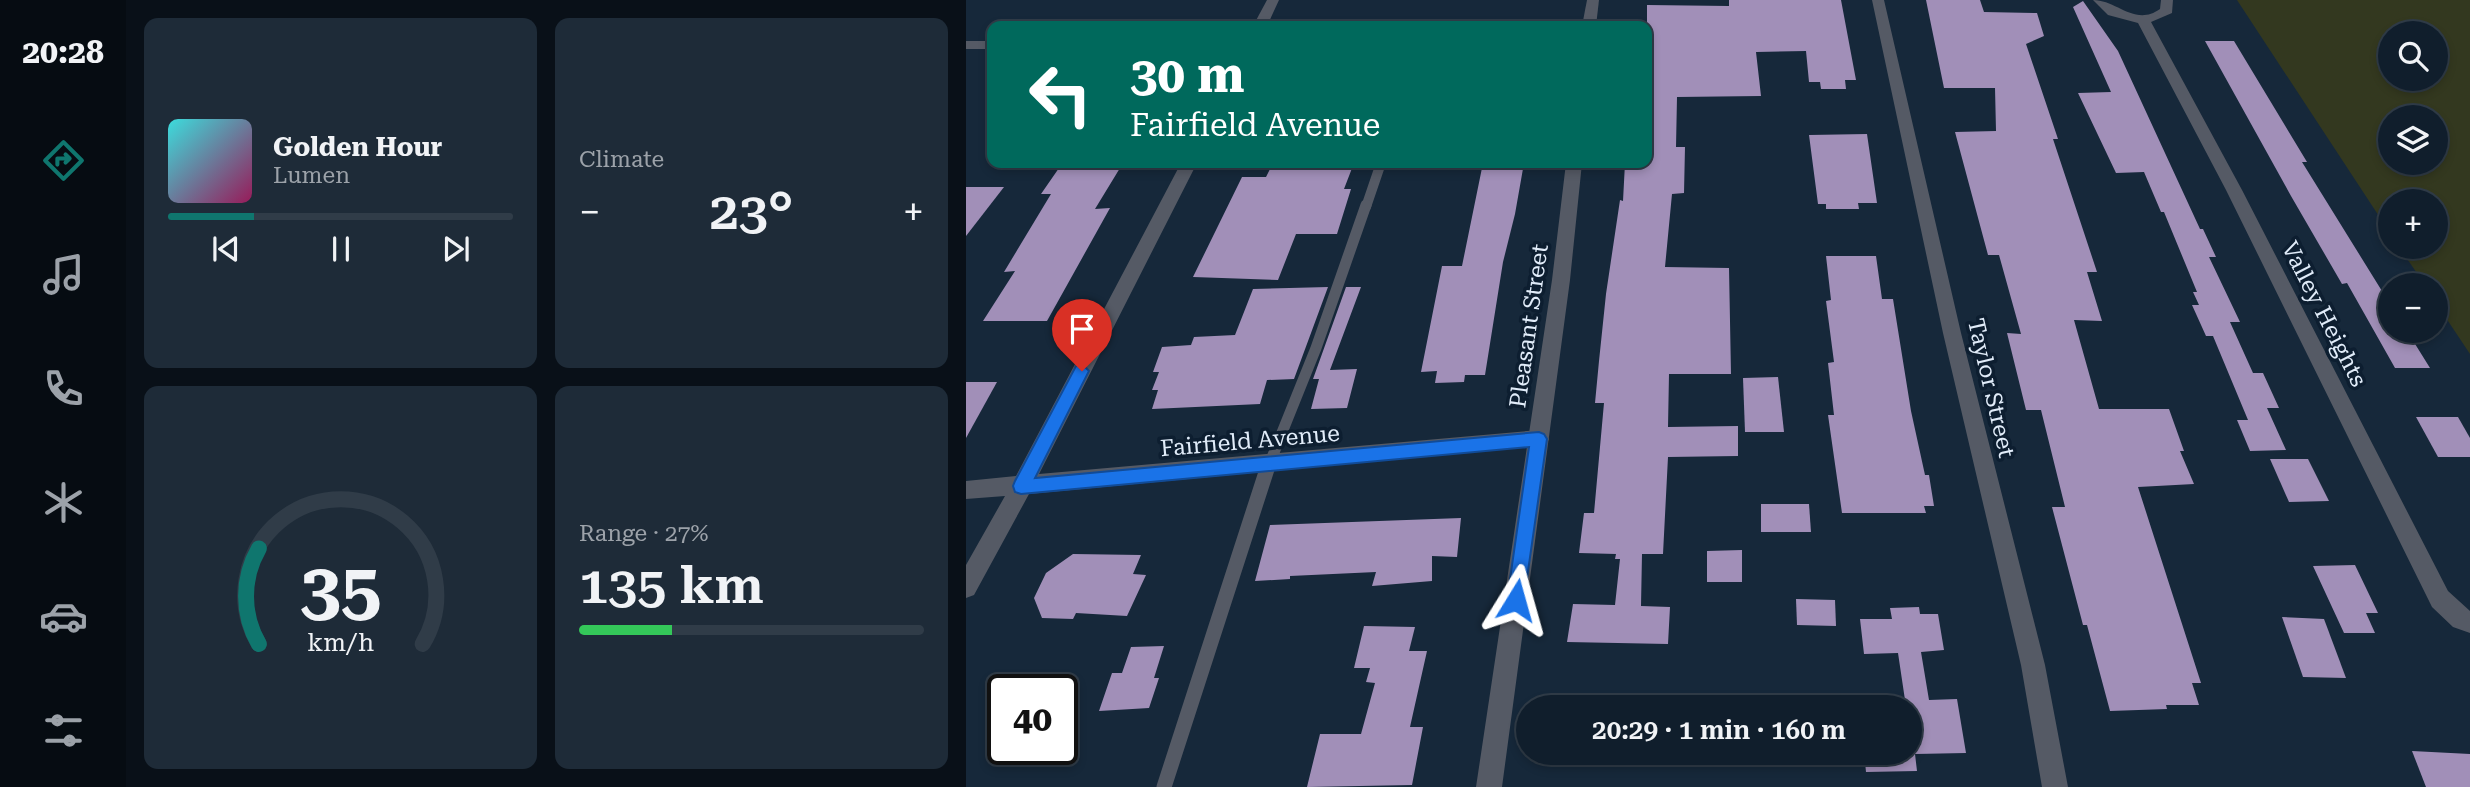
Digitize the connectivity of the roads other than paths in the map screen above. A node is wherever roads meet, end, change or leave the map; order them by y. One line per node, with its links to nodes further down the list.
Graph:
1 (1273, 0): 7 (street)
2 (1593, 0): 8 (street)
3 (1878, 0): 22 (street, Taylor Street)
4 (2099, 0): 6 (street)
5 (2167, 0): 6 (street)
6 (2144, 19): 19 (street, Valley Heights)
7 (1262, 21)
8 (1590, 21)
9 (987, 45): 10 (street)
10 (966, 46)
11 (1186, 168): 16 (street)
12 (1379, 168): 15 (lane)
13 (1573, 168): 14 (street, Pleasant Street)
14 (1539, 439): 15 (street, Fairfield Avenue); 21 (street, Pleasant Street)
15 (1269, 464): 16 (street, Fairfield Avenue); 20 (lane)
16 (1021, 486): 17 (street, Fairfield Avenue); 18 (street)
17 (966, 490)
18 (966, 587)
19 (2470, 622)
20 (1164, 787)
21 (1489, 787)
22 (2055, 787)

